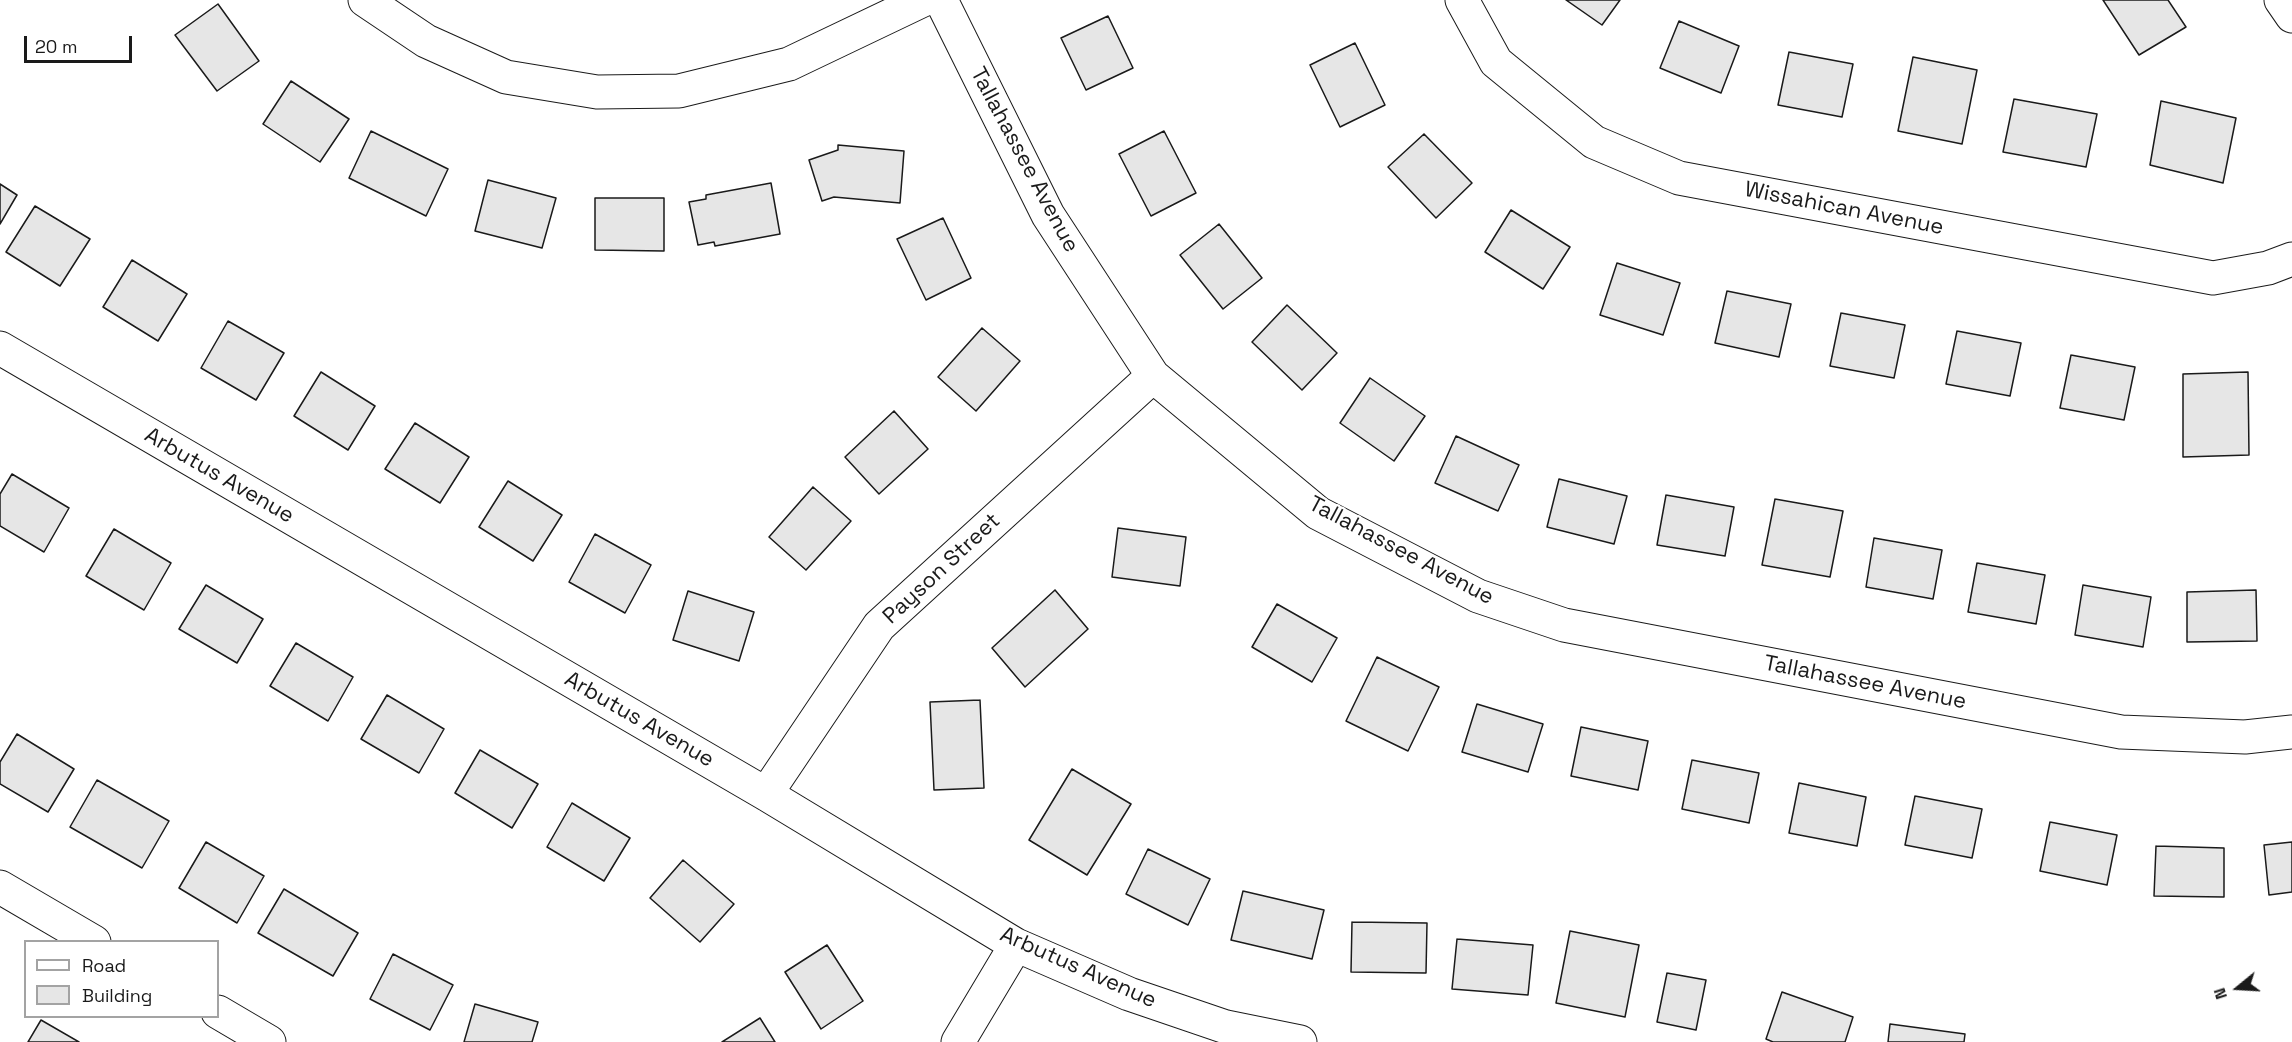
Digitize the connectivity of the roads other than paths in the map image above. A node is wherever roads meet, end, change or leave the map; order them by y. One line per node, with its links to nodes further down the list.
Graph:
1 (365, 0): 2 (street)
2 (923, 0)
3 (941, 0): 9 (street, Tallahassee Avenue)
4 (1462, 0): 7 (street, Wissahican Avenue)
5 (2281, 0): 6 (street)
6 (2292, 16)
7 (2292, 259)
8 (0, 348): 11 (street, Arbutus Avenue)
9 (1154, 376): 10 (street, Tallahassee Avenue); 11 (street, Payson Street)
10 (2292, 732)
11 (766, 794): 14 (street, Arbutus Avenue)
12 (0, 887): 13 (street)
13 (91, 940)
14 (1016, 945): 17 (street); 18 (street, Arbutus Avenue)
15 (219, 1013): 16 (street)
16 (269, 1042)
17 (958, 1042)
18 (1300, 1042)

